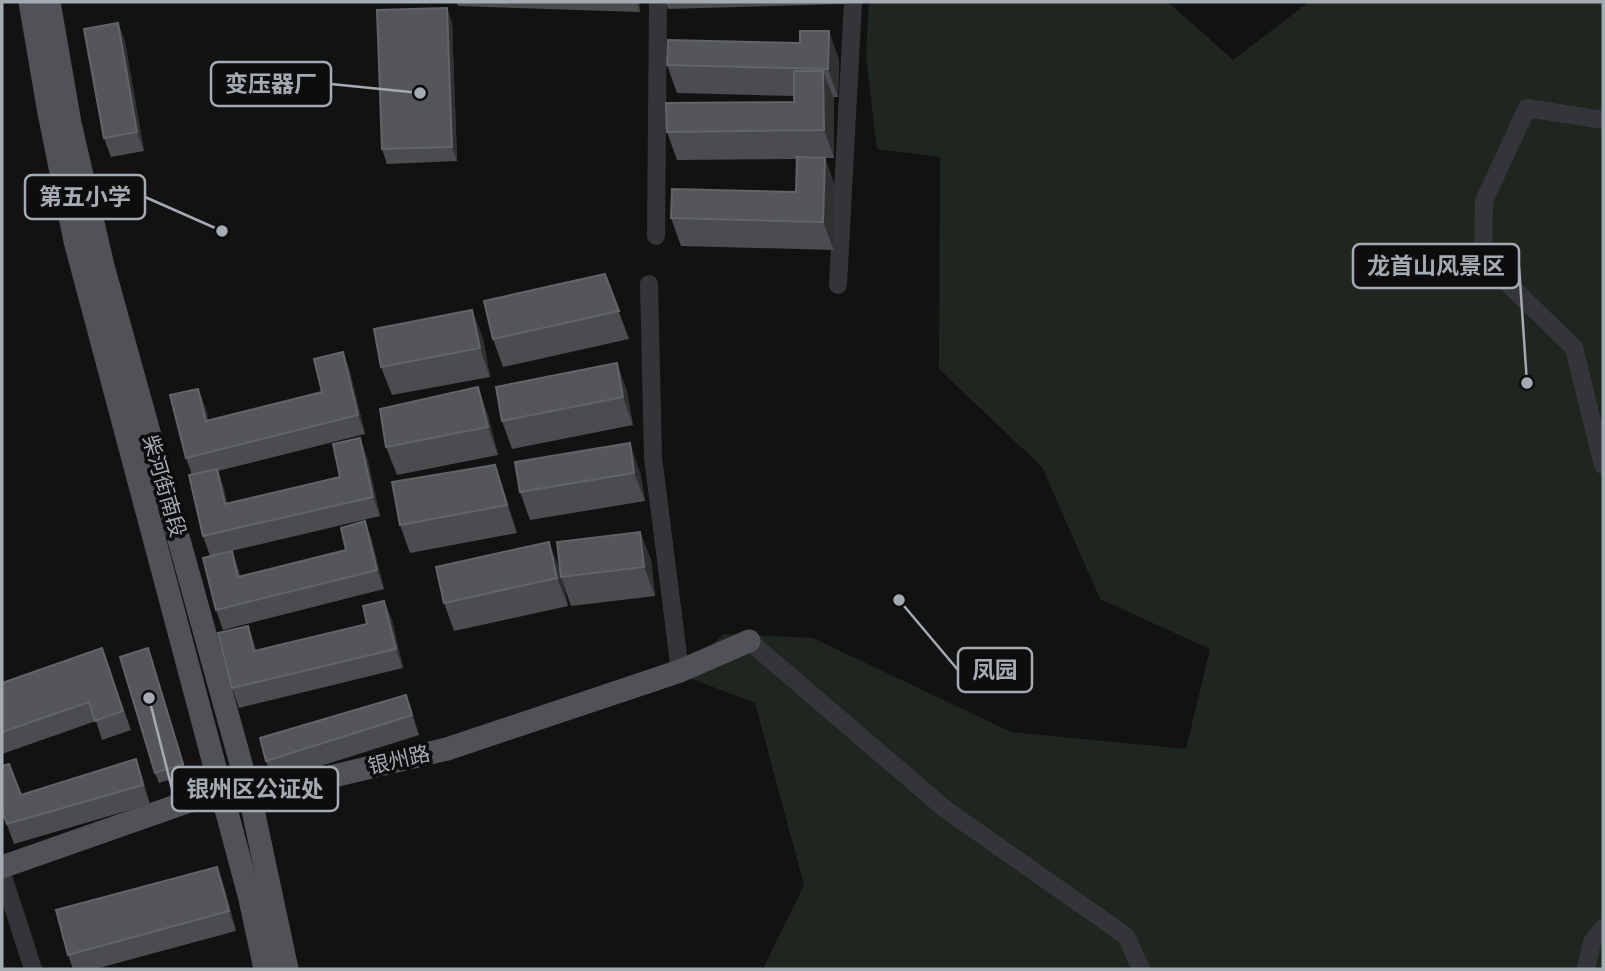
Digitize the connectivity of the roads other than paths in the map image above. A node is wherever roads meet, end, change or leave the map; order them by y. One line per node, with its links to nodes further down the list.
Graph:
1 (30, 2): 13 (main road, 柴河街南段)
2 (49, 2): 12 (main road, 柴河街南段)
3 (658, 2): 6 (street)
4 (853, 2): 8 (street)
5 (1603, 120): 9 (street)
6 (656, 236)
7 (649, 285): 11 (street)
8 (838, 285)
9 (1603, 465)
10 (749, 641): 11 (main road, 银州路); 20 (street)
11 (680, 671): 12 (main road, 银州路)
12 (250, 796): 13 (main road, 银州路); 19 (main road, 柴河街南段)
13 (223, 798): 14 (main road, 银州路); 18 (main road, 柴河街南段)
14 (2, 867)
15 (2, 873): 17 (street)
16 (1603, 928): 21 (street)
17 (33, 969)
18 (265, 969)
19 (287, 969)
20 (1141, 969)
21 (1586, 969)

